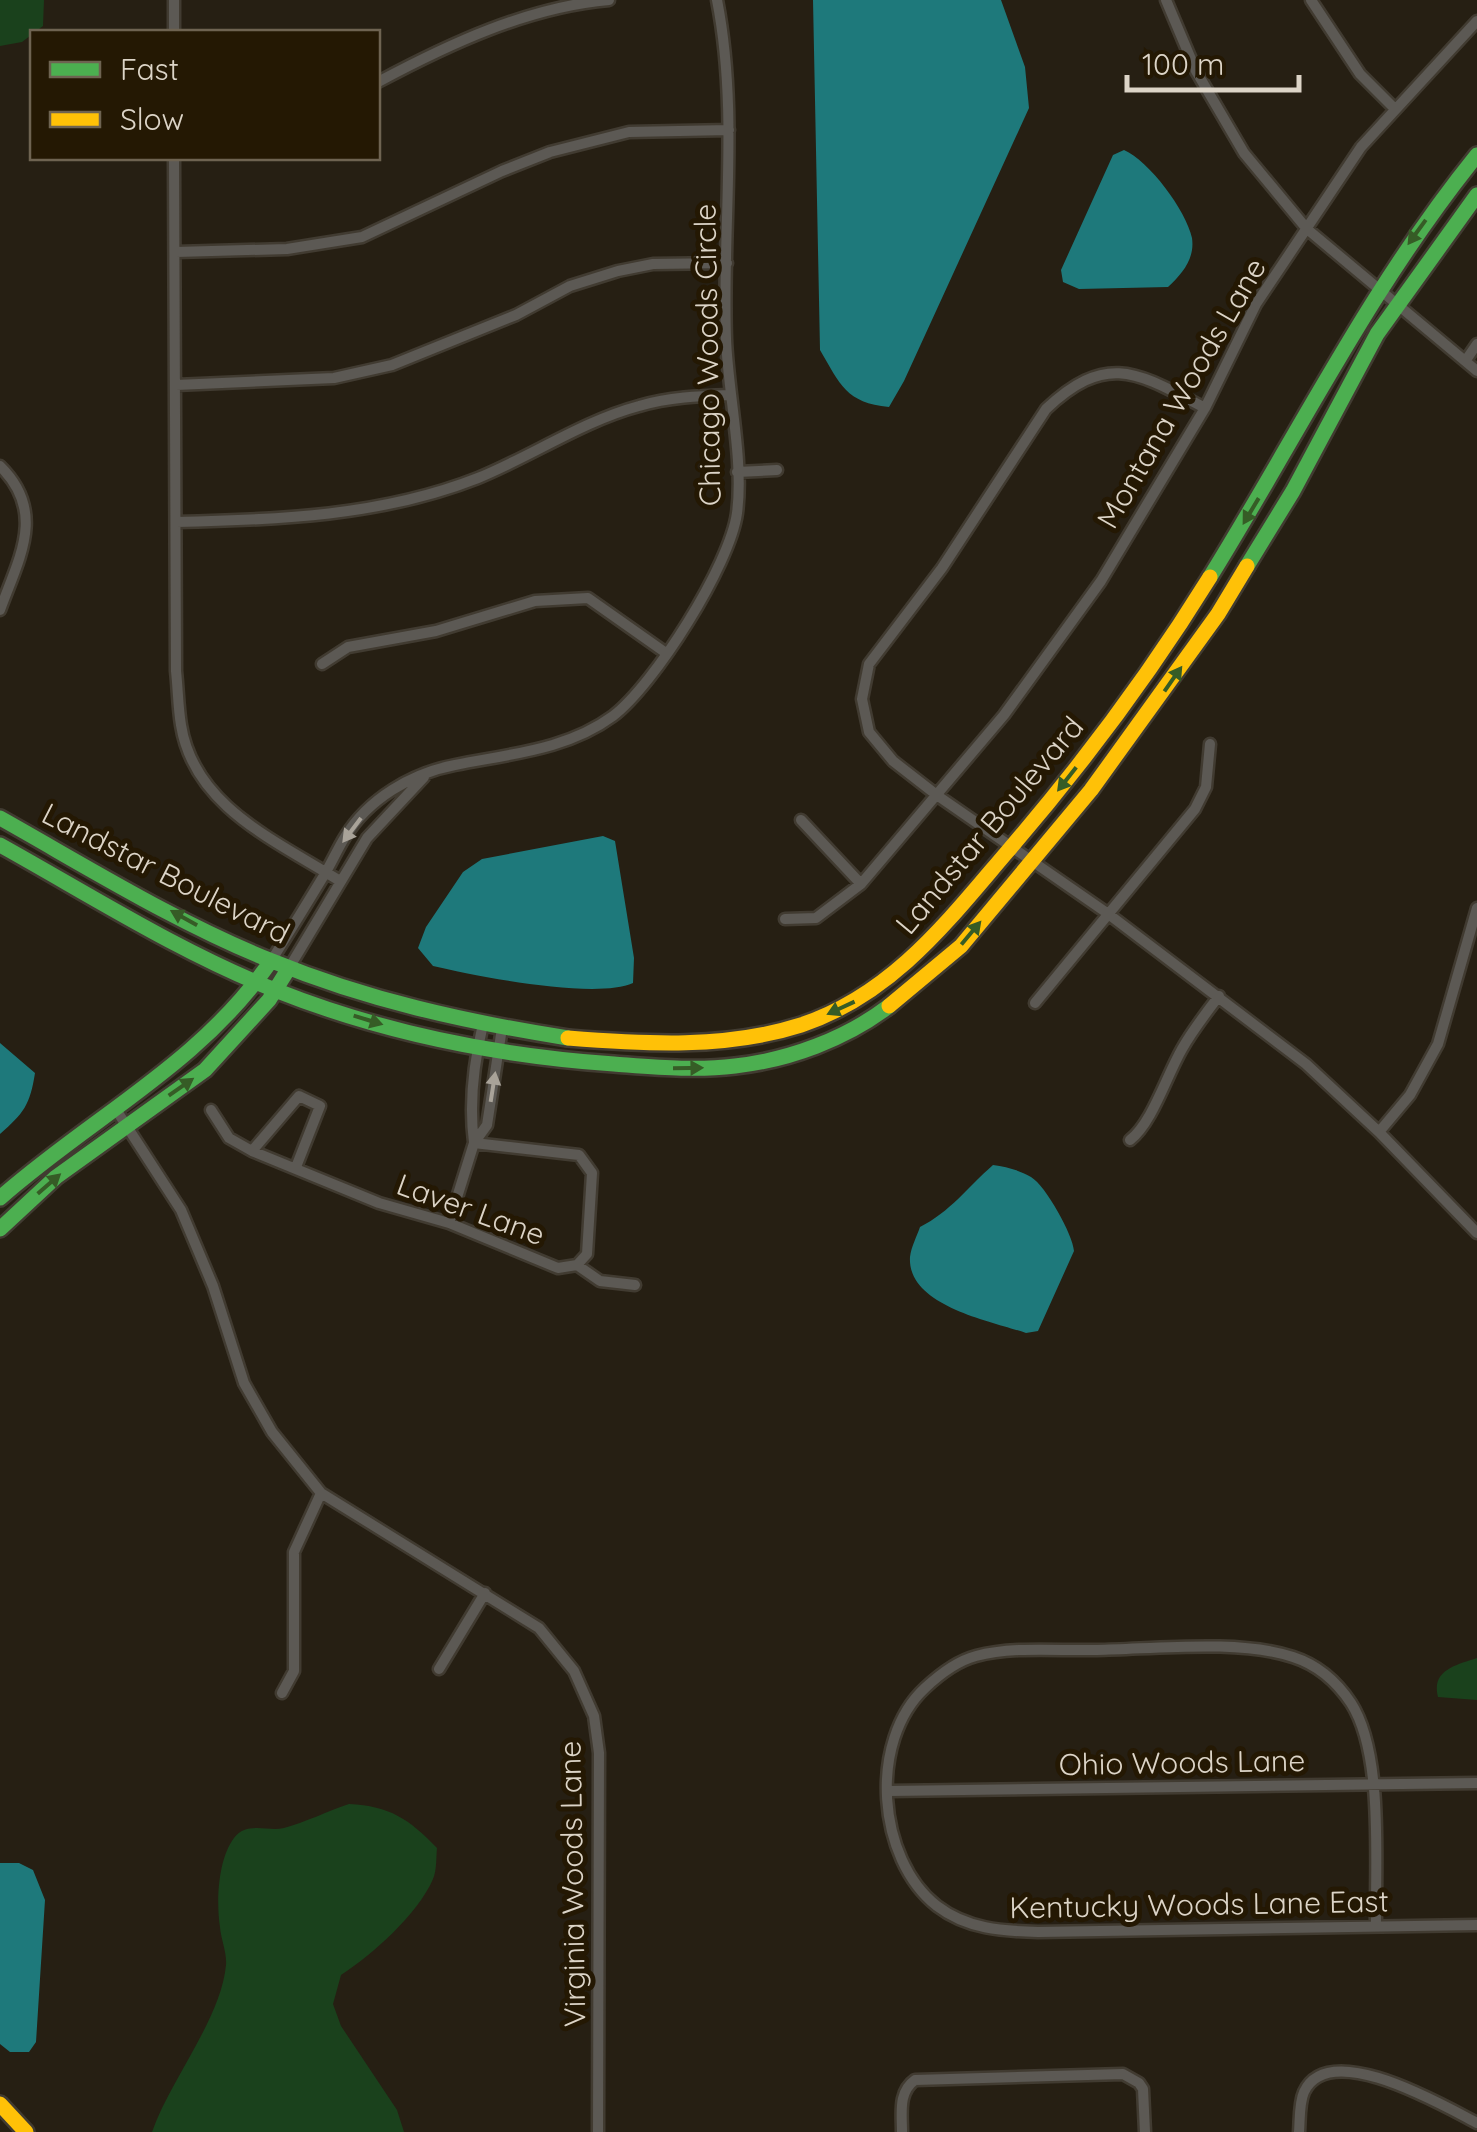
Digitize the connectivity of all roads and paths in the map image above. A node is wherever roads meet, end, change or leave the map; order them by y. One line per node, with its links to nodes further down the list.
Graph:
1 (174, 0): 7 (street)
2 (610, 0): 8 (street)
3 (717, 0): 10 (street, Chicago Woods Circle)
4 (1166, 0): 14 (street)
5 (1312, 0): 9 (street)
6 (1477, 22): 9 (street, Montana Woods Lane)
7 (174, 30)
8 (380, 81)
9 (1395, 109): 14 (street, Montana Woods Lane)
10 (729, 130): 15 (street); 16 (street, Chicago Woods Circle)
11 (1477, 155): 17 (street, Landstar Boulevard, one-way to 17)
12 (174, 160): 15 (street)
13 (1477, 195): 18 (street, Landstar Boulevard)
14 (1308, 229): 17 (street); 24 (street, Montana Woods Lane)
15 (176, 252): 22 (street)
16 (727, 264): 22 (street); 23 (street, Chicago Woods Circle)
17 (1378, 288): 18 (street); 38 (street, Landstar Boulevard, one-way to 38)
18 (1398, 304): 20 (street); 39 (street, Landstar Boulevard, one-way to 18)
19 (1477, 344): 20 (street)
20 (1466, 360): 21 (street)
21 (1477, 371)
22 (176, 386): 28 (street)
23 (730, 395): 27 (street, Chicago Woods Circle); 28 (street)
24 (1205, 408): 34 (street, Montana Woods Lane); 34 (street)
25 (0, 466): 29 (street)
26 (777, 470): 27 (street)
27 (737, 472): 30 (street, Chicago Woods Circle)
28 (176, 522): 40 (street)
29 (0, 610)
30 (666, 652): 31 (street); 33 (street, Chicago Woods Circle)
31 (322, 664)
32 (1210, 744): 44 (street)
33 (429, 773): 40 (street, Chicago Woods Circle, one-way to 40); 41 (street)
34 (938, 796): 38 (street); 42 (street, Montana Woods Lane)
35 (0, 818): 46 (street, Landstar Boulevard, one-way to 35)
36 (801, 820): 42 (street)
37 (0, 846): 48 (street, Landstar Boulevard)
38 (1010, 848): 39 (street); 53 (street, Landstar Boulevard, one-way to 53)
39 (1031, 863): 44 (street); 55 (street, Landstar Boulevard, one-way to 39)
40 (326, 872): 41 (street); 46 (street, Chicago Woods Circle)
41 (340, 880): 47 (street)
42 (861, 884): 45 (street, Montana Woods Lane)
43 (1477, 908): 59 (street)
44 (1107, 913): 50 (street); 51 (street)
45 (785, 919)
46 (272, 961): 47 (street, Landstar Boulevard); 48 (street)
47 (289, 968): 49 (street); 52 (street, Landstar Boulevard)
48 (259, 982): 49 (street, Landstar Boulevard); 56 (street)
49 (275, 990): 54 (street, Landstar Boulevard, one-way to 54); 58 (street, one-way to 49)
50 (1219, 996): 59 (street); 60 (street)
51 (1036, 1003)
52 (483, 1024): 53 (street, Landstar Boulevard); 54 (street)
53 (502, 1028): 55 (street)
54 (477, 1048): 55 (street, Landstar Boulevard); 61 (street)
55 (498, 1052): 61 (street, one-way to 55)
56 (116, 1108): 58 (street, Virginia Woods Lane); 64 (street)
57 (212, 1110): 62 (street, Laver Lane)
58 (126, 1126): 66 (street, one-way to 58); 70 (street, Virginia Woods Lane)
59 (1379, 1132): 67 (street)
60 (1130, 1140)
61 (474, 1144): 65 (street); 68 (street, Laver Lane)
62 (252, 1150): 63 (street, Laver Lane); 63 (street)
63 (296, 1168): 65 (street, Laver Lane)
64 (0, 1198)
65 (448, 1224): 68 (street, Laver Lane)
66 (0, 1228)
67 (1477, 1233)
68 (577, 1265): 69 (street)
69 (635, 1284)
70 (321, 1493): 71 (street, Virginia Woods Lane); 73 (street)
71 (484, 1593): 72 (street); 82 (street, Virginia Woods Lane)
72 (438, 1669)
73 (282, 1693)
74 (1477, 1783): 75 (street, Ohio Woods Lane)
75 (1373, 1785): 76 (street, Ohio Woods Lane); 76 (street, Kentucky Woods Lane East); 78 (street, Kentucky Woods Lane East)
76 (888, 1791): 78 (street, Kentucky Woods Lane East)
77 (1477, 1925): 78 (street, Kentucky Woods Lane East)
78 (1376, 1926)
79 (0, 2104): 81 (street)
80 (1477, 2123): 85 (street)
81 (26, 2132)
82 (598, 2132)
83 (902, 2132): 84 (street)
84 (1145, 2132)
85 (1300, 2132)

